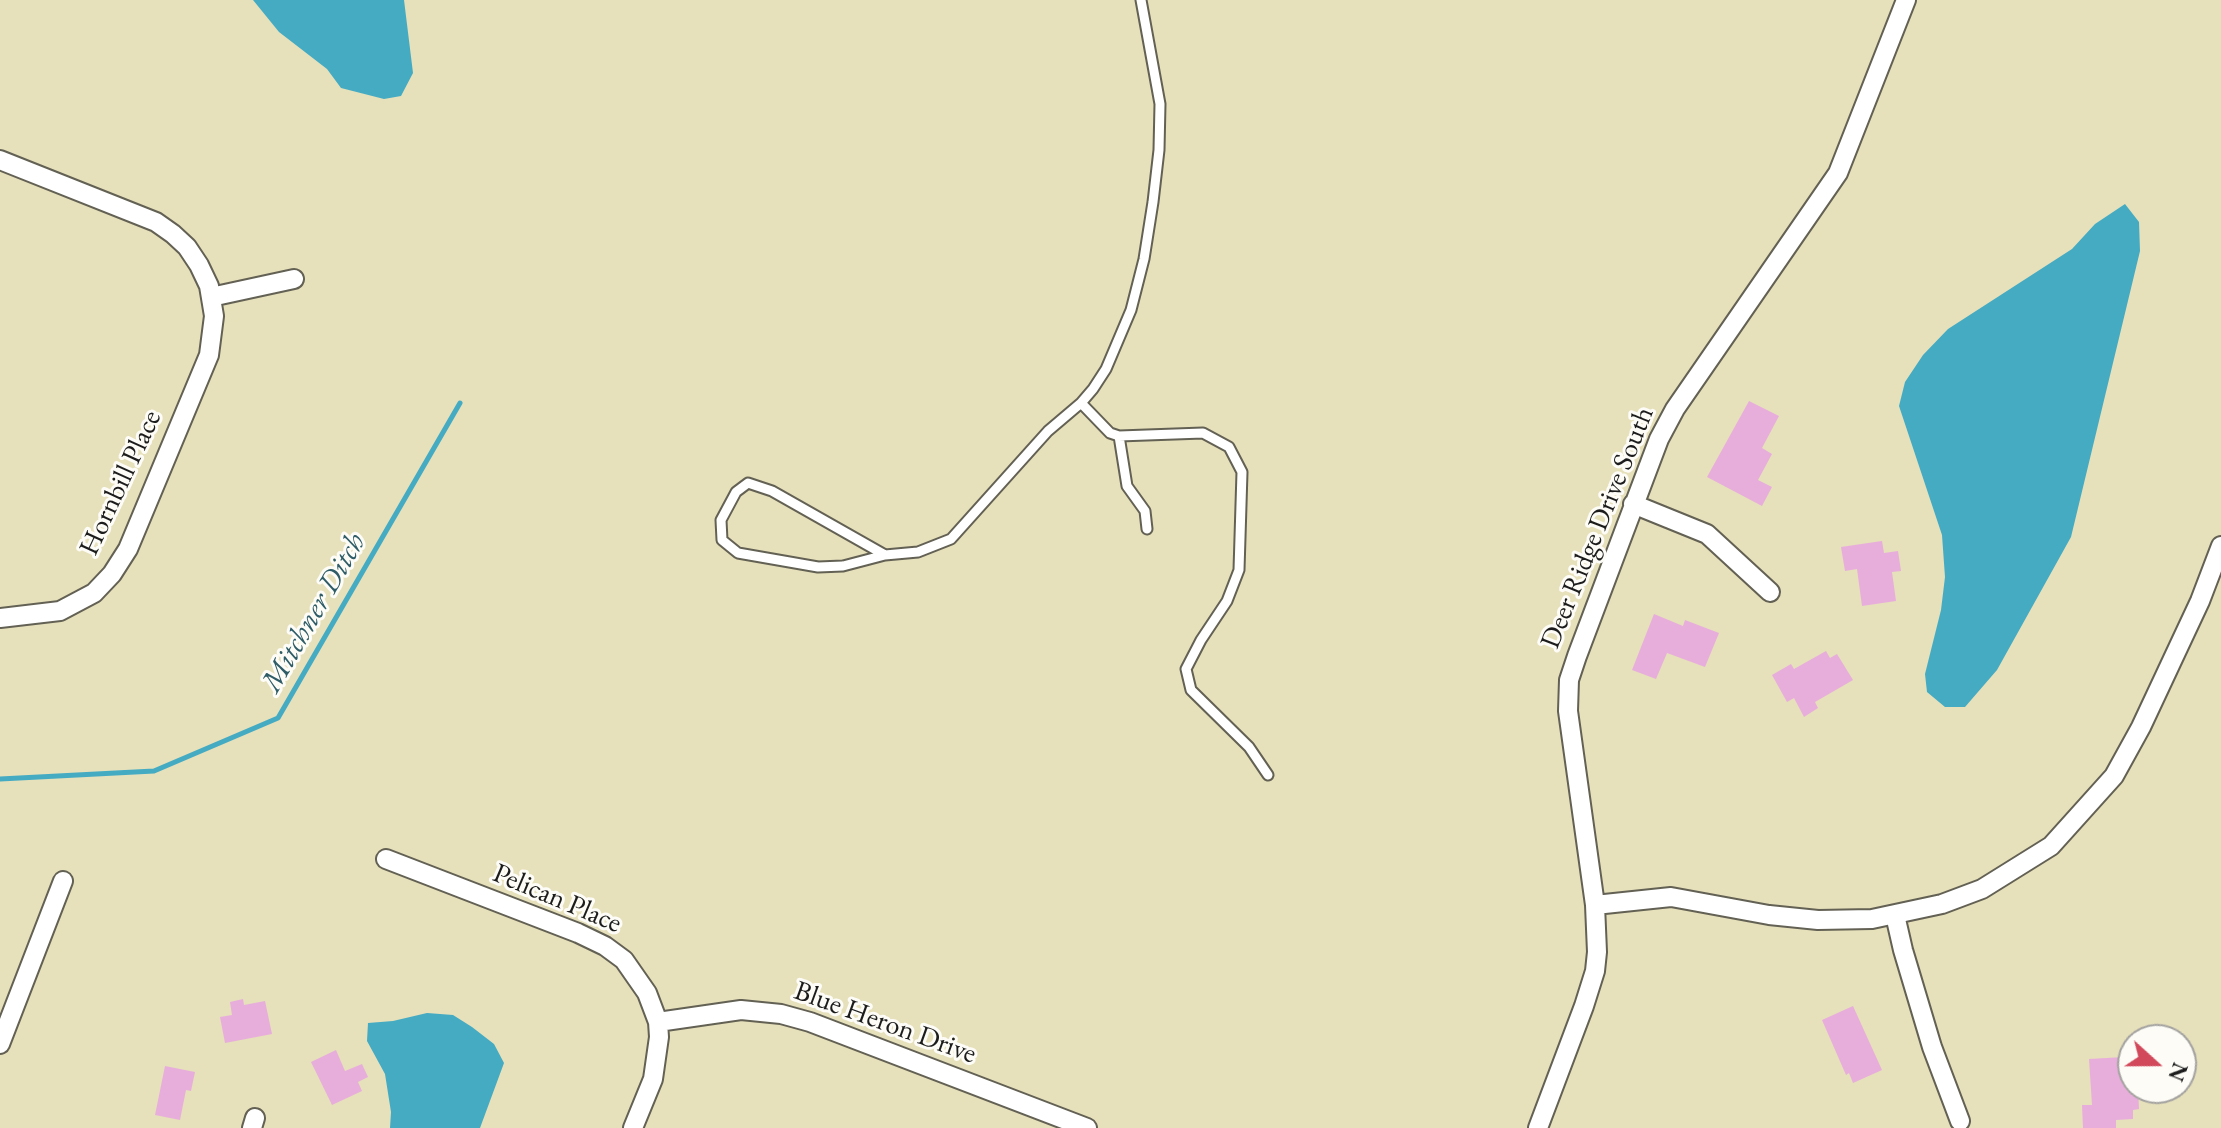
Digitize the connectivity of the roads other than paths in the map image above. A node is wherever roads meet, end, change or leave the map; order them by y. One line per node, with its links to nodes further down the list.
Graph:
1 (1141, 0): 6 (lane)
2 (1906, 0): 8 (street, Deer Ridge Drive South)
3 (0, 160): 5 (street)
4 (294, 279): 5 (street)
5 (211, 297): 13 (street, Hornbill Place)
6 (1081, 403): 7 (lane); 11 (lane)
7 (1119, 436): 9 (lane); 14 (lane)
8 (1633, 504): 12 (street); 17 (street, Deer Ridge Drive South)
9 (1147, 529)
10 (2221, 546): 18 (street)
11 (885, 555): 11 (lane)
12 (1770, 592)
13 (0, 618)
14 (1268, 775)
15 (386, 859): 19 (street, Pelican Place)
16 (63, 881): 20 (street)
17 (1595, 905): 18 (street); 24 (street, Deer Ridge Drive South)
18 (1895, 915): 21 (street)
19 (658, 1022): 22 (street, Pelican Place); 23 (street, Blue Heron Drive)
20 (0, 1044)
21 (1960, 1121)
22 (633, 1128)
23 (1087, 1128)
24 (1538, 1128)

